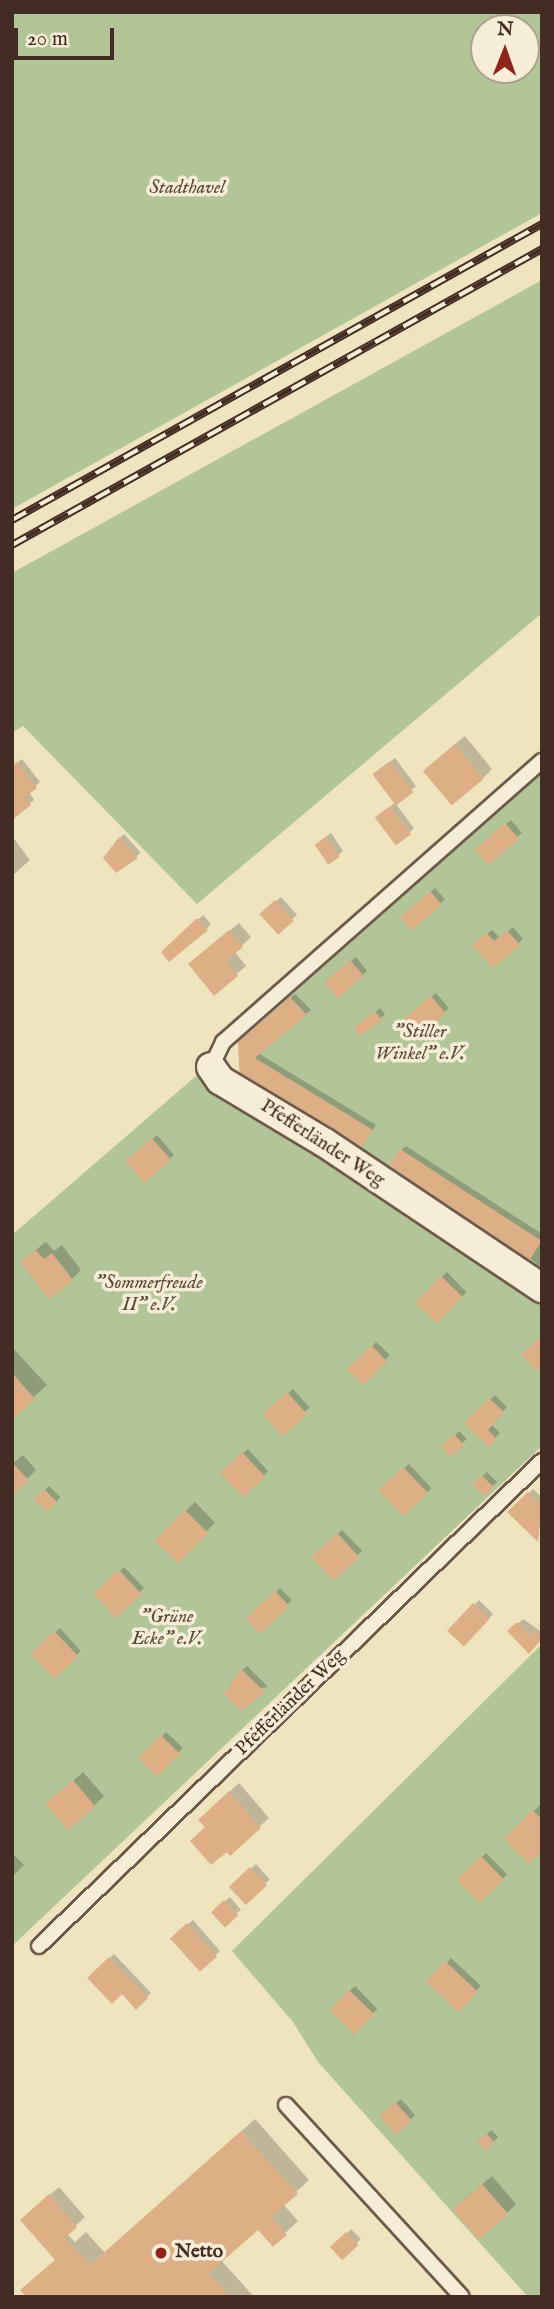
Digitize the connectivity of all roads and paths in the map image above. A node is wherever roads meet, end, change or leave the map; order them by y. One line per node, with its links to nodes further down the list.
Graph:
1 (542, 761): 2 (lane)
2 (211, 1068): 3 (street, Pfefferländer Weg)
3 (542, 1288)
4 (542, 1461): 5 (lane, Pfefferländer Weg)
5 (40, 1946)
6 (286, 2105): 7 (lane)
7 (462, 2297)

